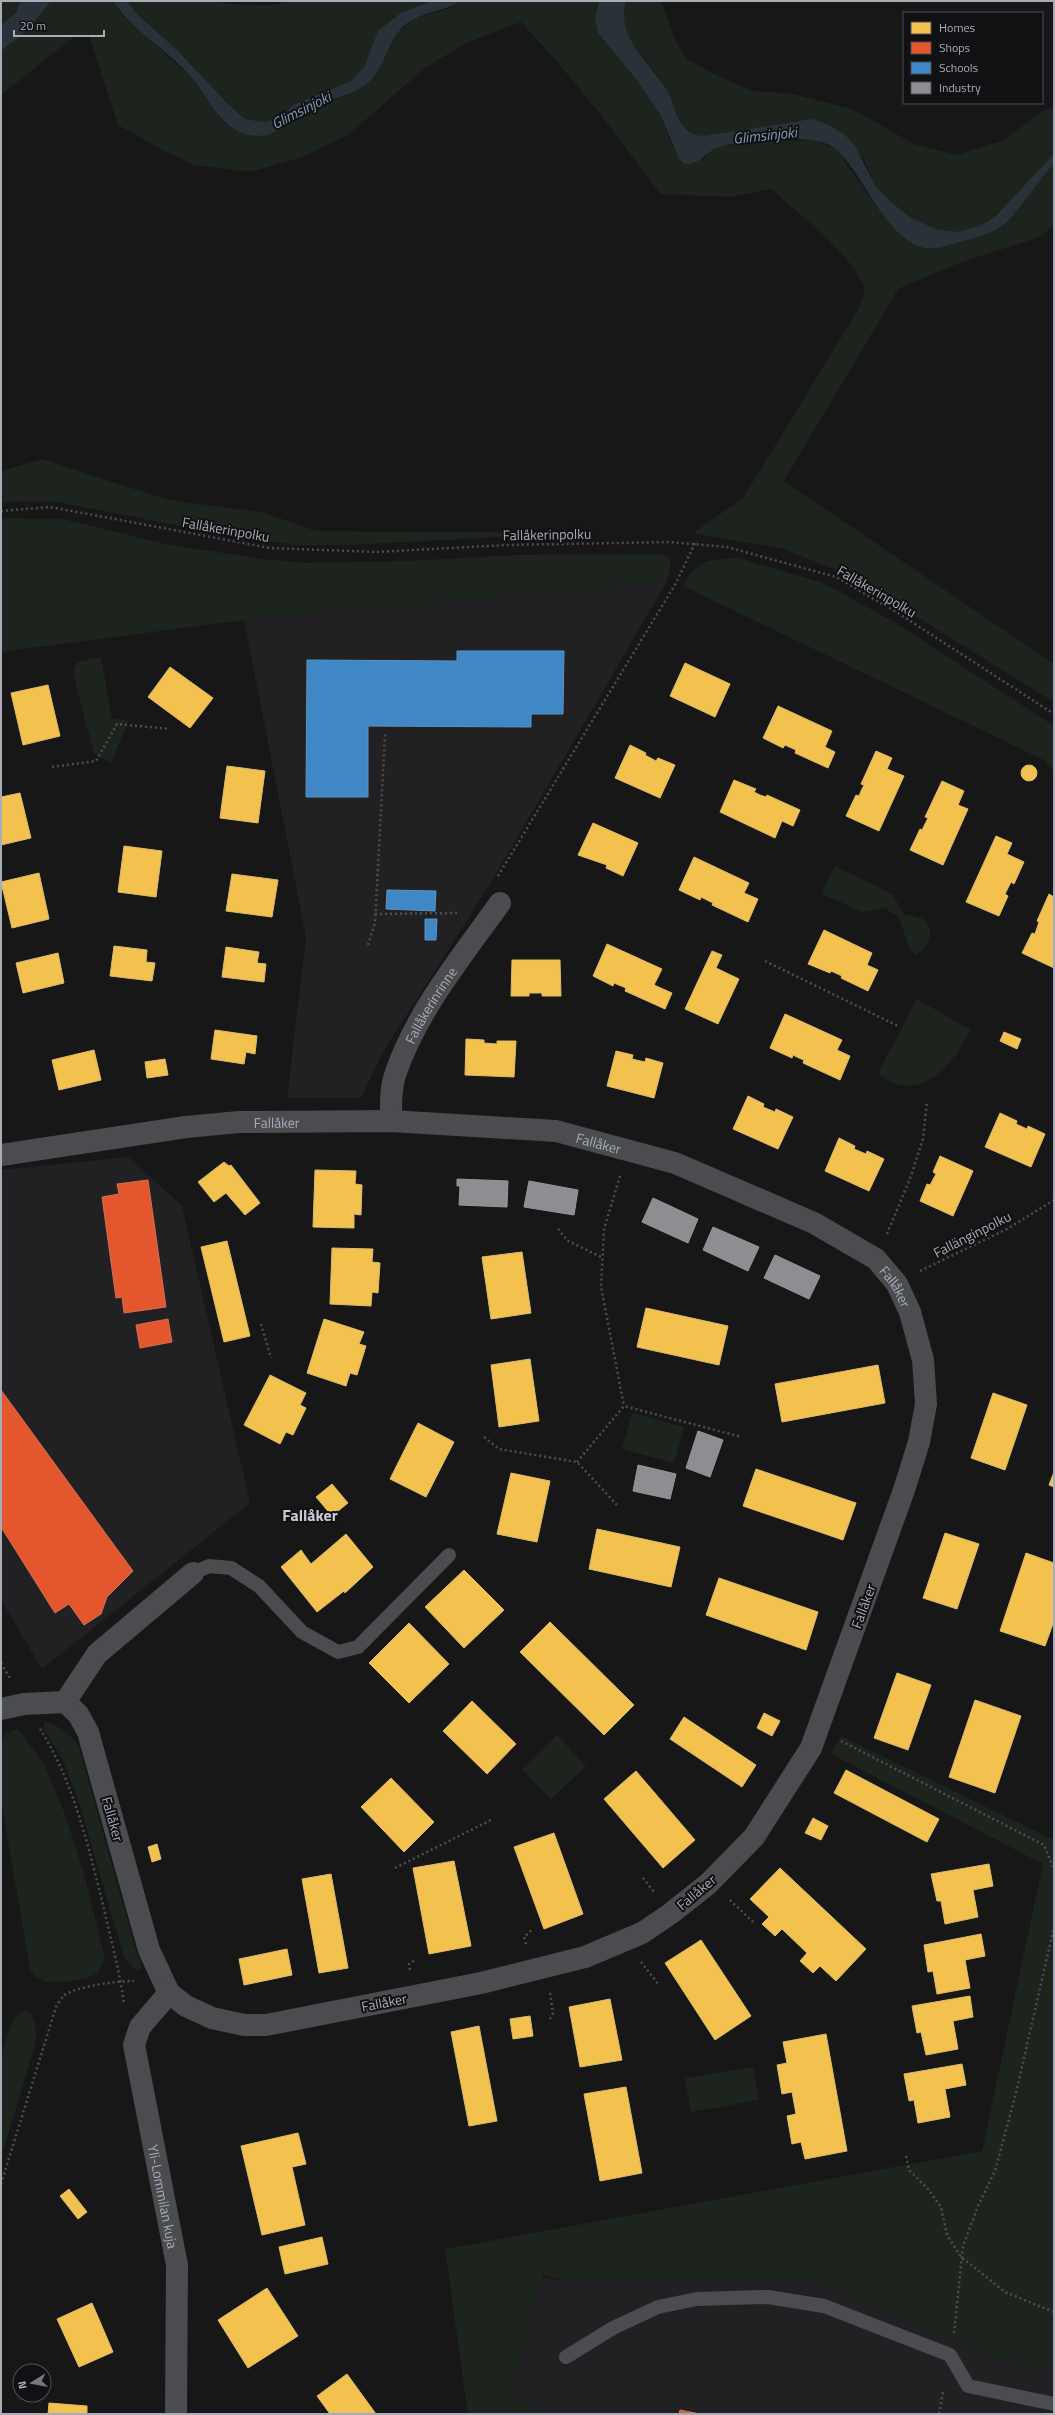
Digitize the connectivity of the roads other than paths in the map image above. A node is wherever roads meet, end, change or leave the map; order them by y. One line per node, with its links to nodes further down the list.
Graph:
1 (500, 903): 2 (street, Fallåkerinrinne)
2 (391, 1121): 3 (street, Fallåker); 8 (street, Fallåker)
3 (1, 1155)
4 (449, 1555): 5 (lane)
5 (193, 1573): 6 (street)
6 (65, 1702): 7 (street); 8 (street, Fallåker)
7 (1, 1709)
8 (164, 1998): 11 (street, Yli-Lommilan kuja)
9 (566, 2356): 10 (lane)
10 (1054, 2404)
11 (176, 2414)

